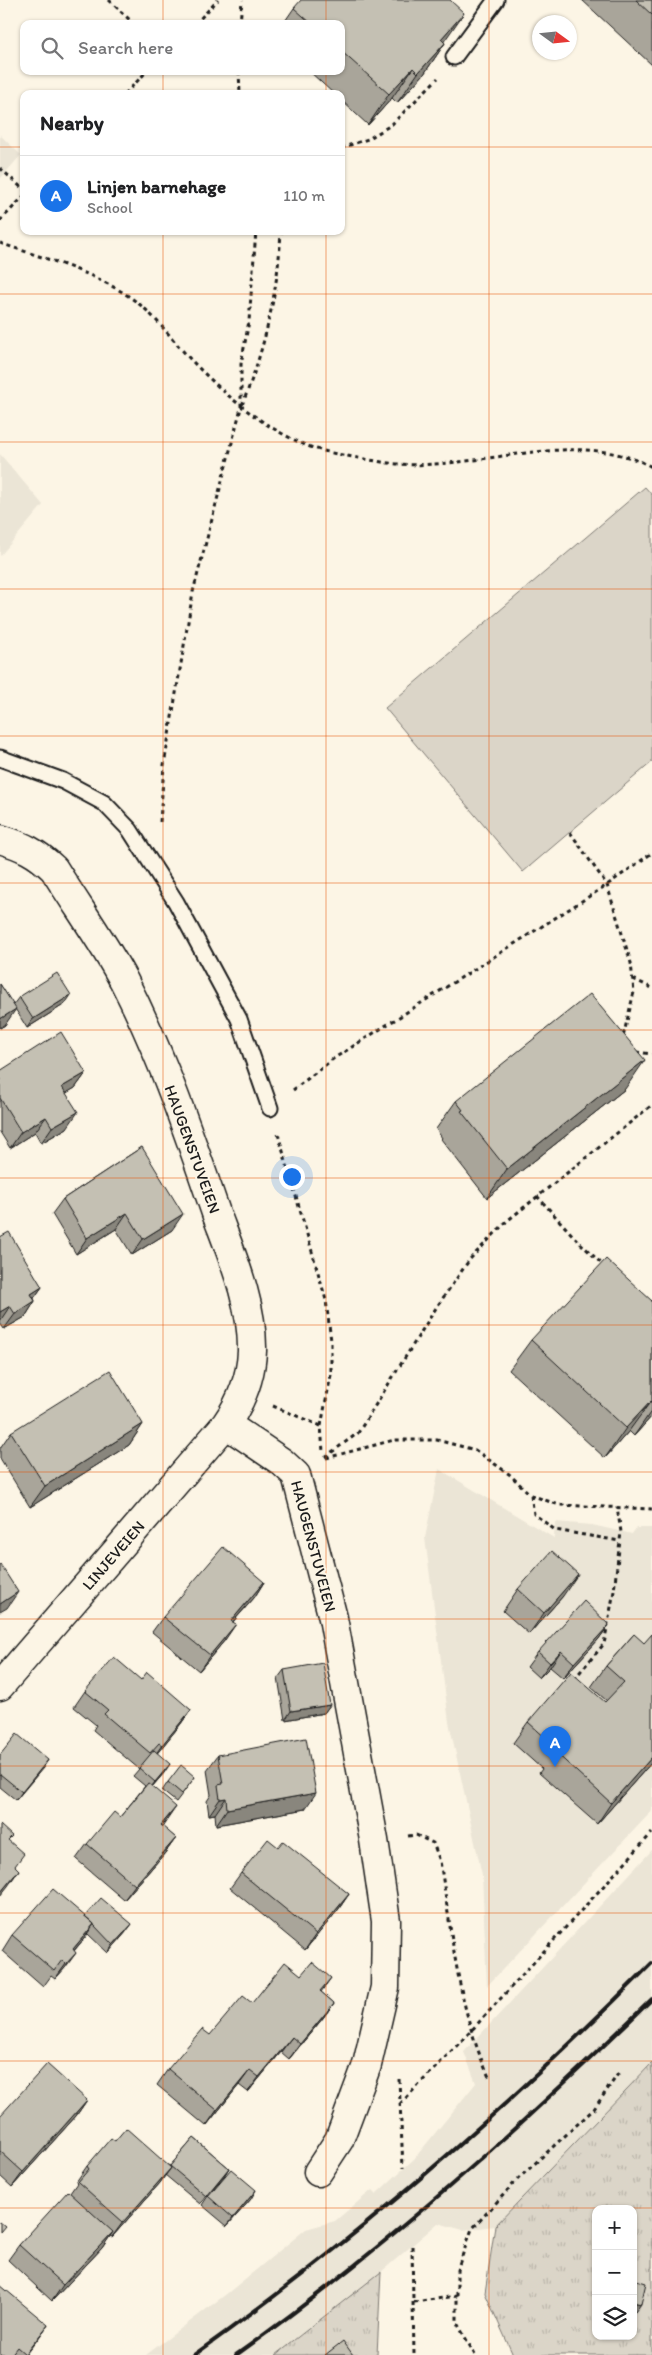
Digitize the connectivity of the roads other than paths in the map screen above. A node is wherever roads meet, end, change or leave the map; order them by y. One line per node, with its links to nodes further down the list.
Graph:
1 (496, 0): 2 (lane)
2 (454, 57)
3 (0, 758): 5 (lane)
4 (0, 839): 6 (street, HAUGENSTUVEIEN)
5 (270, 1108)
6 (226, 1424): 7 (street, LINJEVEIEN); 8 (street, HAUGENSTUVEIEN)
7 (0, 1686)
8 (318, 2172)

